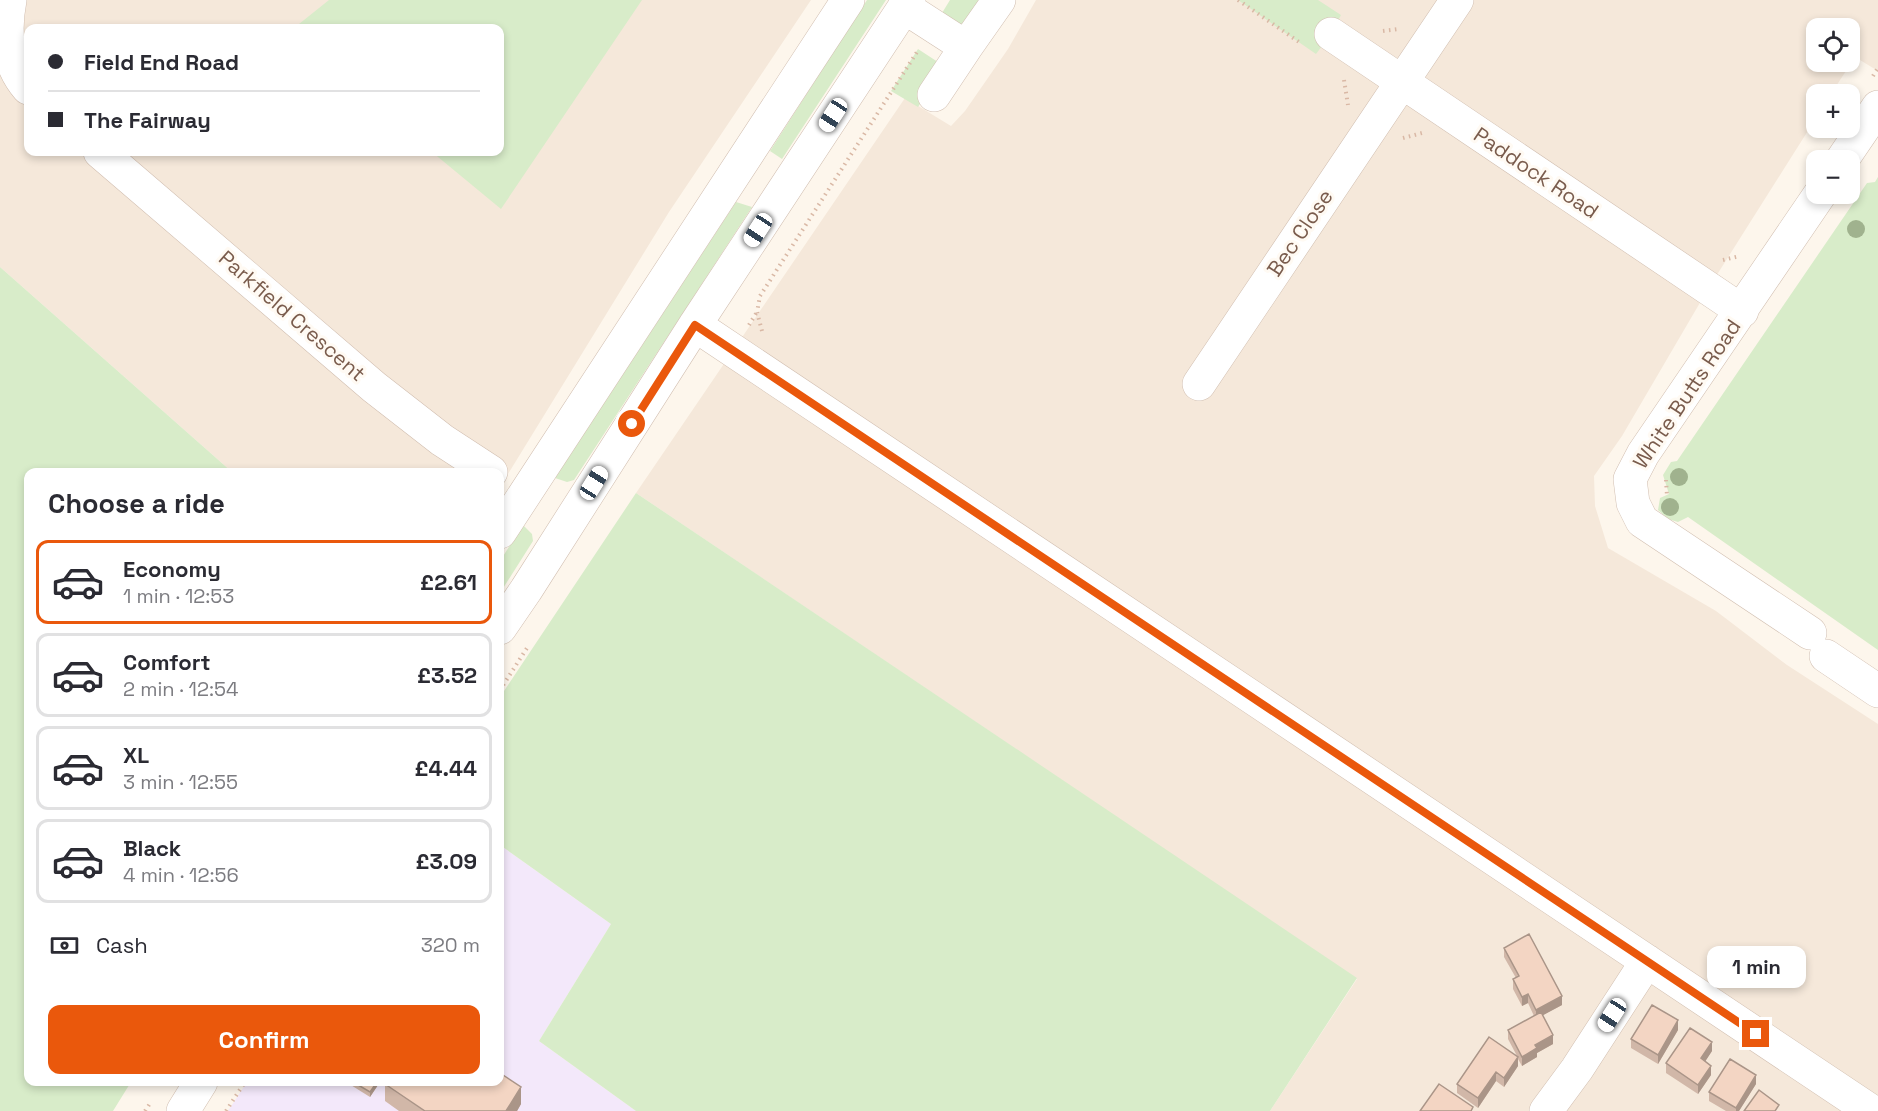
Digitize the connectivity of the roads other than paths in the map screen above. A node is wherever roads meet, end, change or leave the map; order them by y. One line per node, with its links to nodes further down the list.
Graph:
1 (10, 0): 8 (street)
2 (848, 0): 19 (street)
3 (999, 0): 7 (street)
4 (1456, 0): 9 (street, Bec Close)
5 (907, 3): 7 (street); 16 (street)
6 (1318, 40): 9 (street, Paddock Road)
7 (966, 47): 10 (street)
8 (15, 80)
9 (1402, 82): 15 (street, Paddock Road); 17 (street, Bec Close)
10 (934, 95)
11 (1876, 115): 12 (street)
12 (1850, 150)
13 (105, 156): 18 (street, Parkfield Crescent)
14 (1813, 204): 15 (street, White Butts Road)
15 (1742, 311): 23 (street, White Butts Road)
16 (695, 325): 21 (street); 24 (street)
17 (1199, 384)
18 (485, 468)
19 (512, 486): 20 (street); 21 (street)
20 (504, 517)
21 (569, 522): 22 (street)
22 (504, 622)
23 (1878, 691)
24 (1647, 961): 27 (street); 28 (street)
25 (199, 1086): 26 (street)
26 (183, 1111)
27 (1546, 1111)
28 (1871, 1111)

